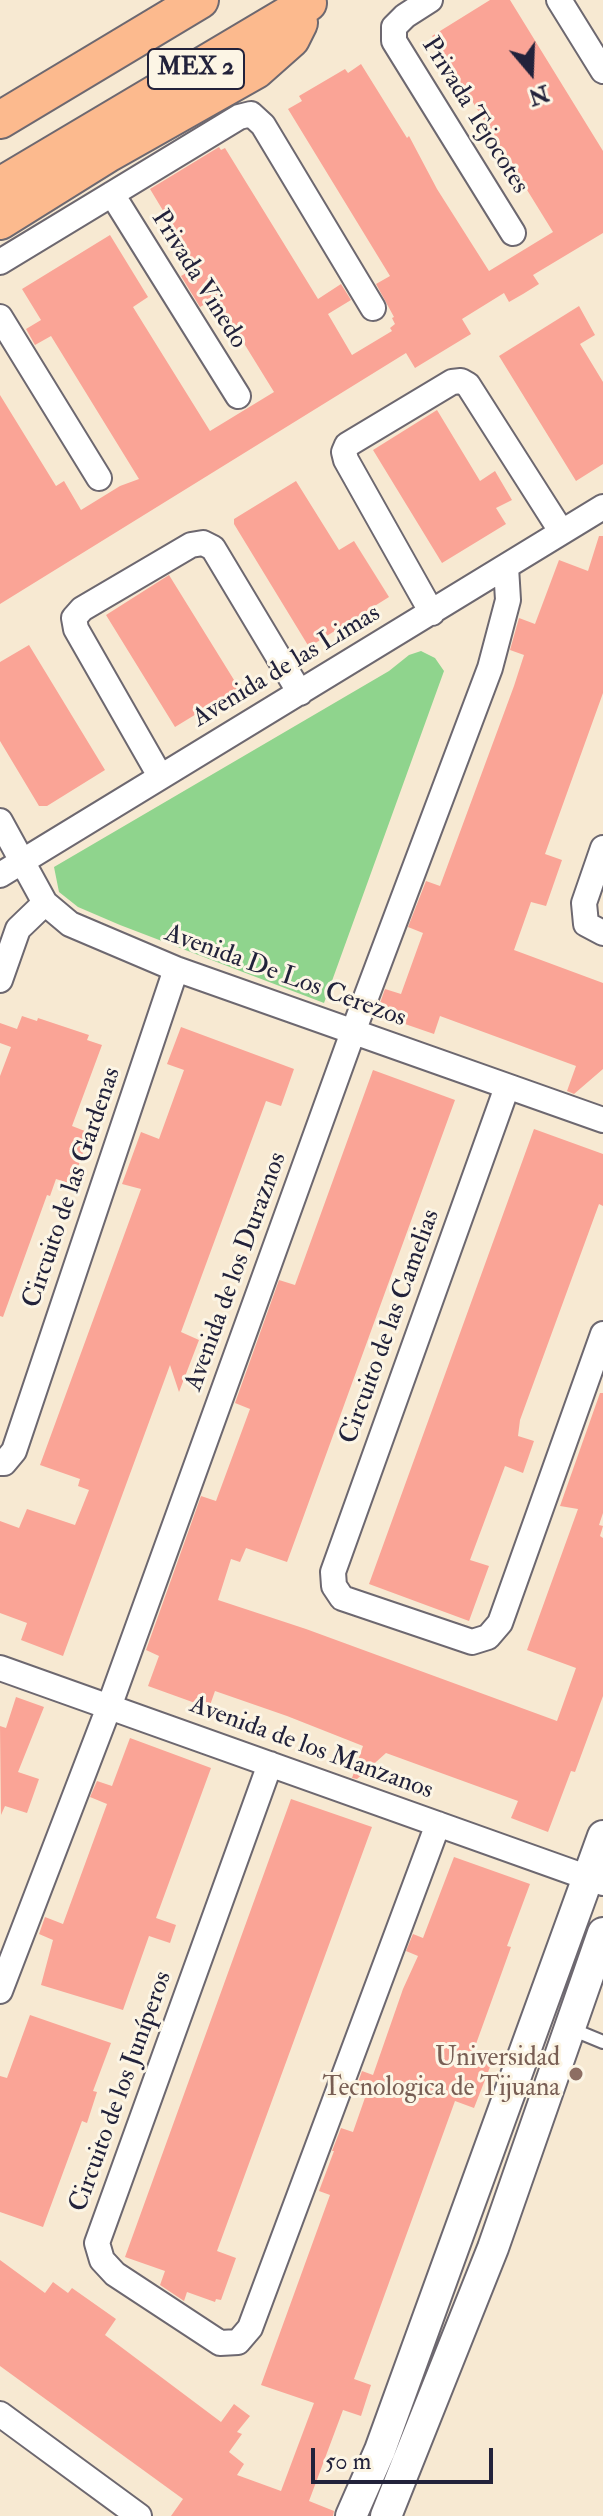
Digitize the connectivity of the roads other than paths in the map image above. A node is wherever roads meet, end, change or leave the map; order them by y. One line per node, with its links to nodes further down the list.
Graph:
1 (200, 0): 6 (main road, MEX 2)
2 (430, 0): 10 (street, Privada Tejocotes)
3 (559, 0): 5 (street)
4 (301, 3): 7 (main road, MEX 2); 9 (main road)
5 (603, 71)
6 (0, 120)
7 (0, 186)
8 (112, 194): 11 (street); 12 (street); 14 (street, Privada Vinedo)
9 (0, 221)
10 (513, 233)
11 (0, 262)
12 (373, 308)
13 (0, 317): 15 (street)
14 (238, 396)
15 (99, 478)
16 (603, 507): 17 (street, Avenida de las Limas)
17 (561, 531): 18 (street, Avenida de las Limas); 19 (street)
18 (506, 567): 19 (street, Avenida de las Limas); 30 (street, Avenida de los Duraznos)
19 (432, 613): 20 (street, Avenida de las Limas)
20 (300, 693): 21 (street, Avenida de las Limas); 21 (street)
21 (160, 776): 24 (street, Avenida de las Limas)
22 (0, 821): 24 (street, Avenida De Los Cerezos)
23 (603, 848): 27 (street)
24 (23, 861): 25 (street, Avenida de las Limas); 26 (street, Avenida De Los Cerezos)
25 (0, 875)
26 (45, 903): 28 (street, Avenida De Los Cerezos); 29 (street)
27 (603, 933)
28 (176, 969): 30 (street, Avenida De Los Cerezos); 34 (street, Circuito de las Gardenas)
29 (0, 980)
30 (353, 1032): 31 (street, Avenida De Los Cerezos); 36 (street, Avenida de los Duraznos)
31 (507, 1087): 32 (street, Avenida De Los Cerezos); 33 (street, Circuito de las Camelias)
32 (603, 1120)
33 (603, 1334)
34 (0, 1463)
35 (0, 1668): 36 (street, Avenida de los Manzanos)
36 (109, 1707): 37 (street, Avenida de los Manzanos); 42 (street, Avenida de los Duraznos)
37 (270, 1764): 38 (street, Avenida de los Manzanos); 38 (street, Circuito de los Juníperos)
38 (438, 1824): 40 (street, Avenida de los Manzanos)
39 (603, 1836): 40 (street)
40 (596, 1880): 47 (street)
41 (603, 1933): 43 (street)
42 (0, 1991)
43 (569, 2028): 44 (lane); 48 (street)
44 (603, 2042)
45 (0, 2414): 46 (street)
46 (139, 2516)
47 (351, 2516)
48 (386, 2516)

